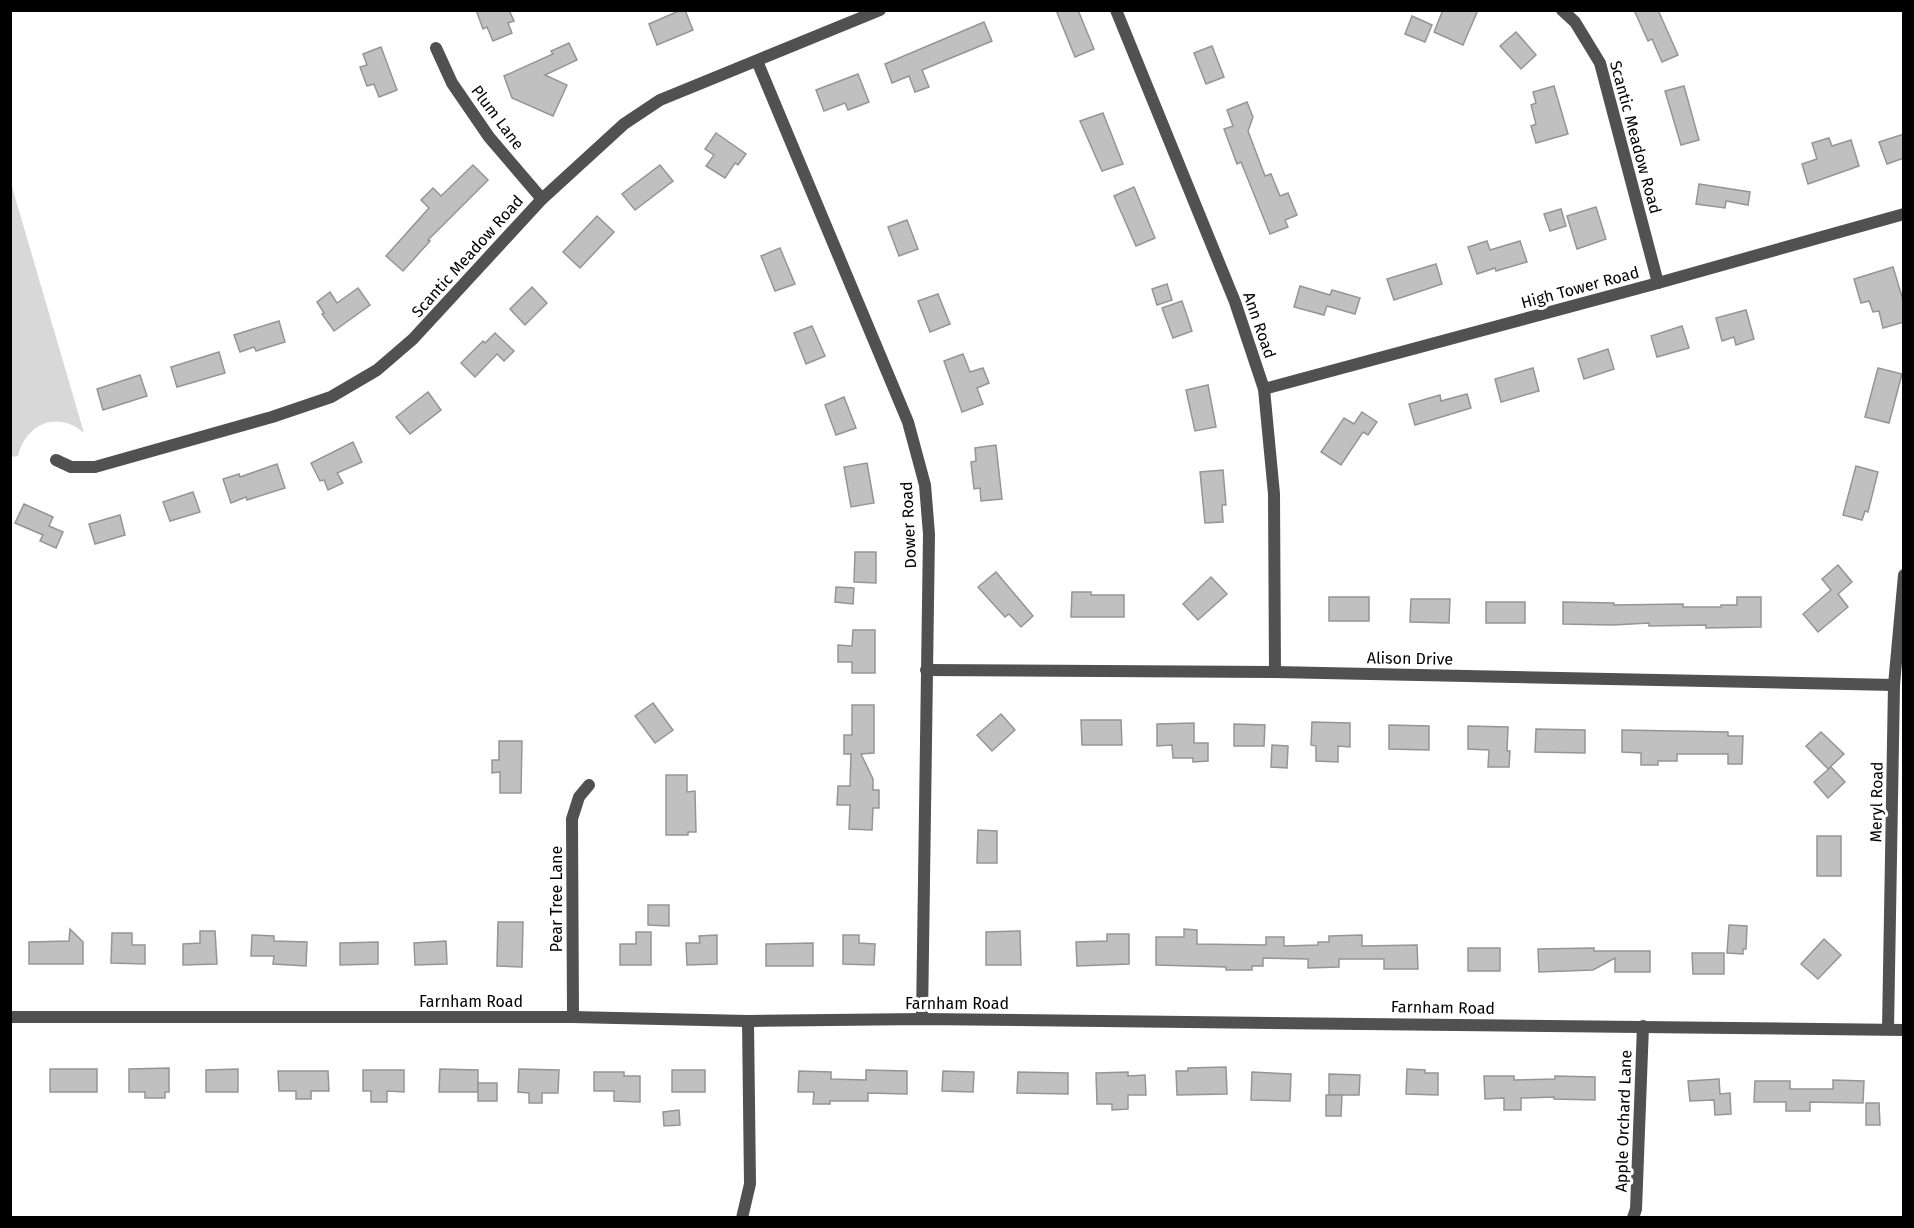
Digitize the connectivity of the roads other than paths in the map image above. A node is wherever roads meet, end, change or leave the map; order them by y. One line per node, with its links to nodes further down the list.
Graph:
1 (880, 10): 5 (street, Scantic Meadow Road)
2 (1116, 10): 9 (street, Ann Road)
3 (1562, 10): 8 (street, Scantic Meadow Road)
4 (436, 48): 6 (street, Plum Lane)
5 (757, 62): 6 (street, Scantic Meadow Road); 12 (street, Dower Road)
6 (542, 199): 10 (street, Scantic Meadow Road)
7 (1904, 214): 8 (street, High Tower Road)
8 (1659, 283): 9 (street, High Tower Road)
9 (1264, 389): 13 (street, Ann Road)
10 (56, 459)
11 (1904, 575): 14 (street, Meryl Road)
12 (926, 670): 13 (street, Alison Drive); 18 (street, Dower Road)
13 (1275, 672): 14 (street, Alison Drive)
14 (1894, 685): 21 (street, Meryl Road)
15 (589, 785): 17 (street, Pear Tree Lane)
16 (10, 1017): 17 (street, Farnham Road)
17 (573, 1017): 19 (street, Farnham Road)
18 (922, 1018): 19 (street, Farnham Road); 20 (street, Farnham Road)
19 (748, 1021): 23 (street)
20 (1643, 1026): 21 (street, Farnham Road); 24 (street, Apple Orchard Lane)
21 (1888, 1029): 22 (street, Farnham Road)
22 (1904, 1030)
23 (742, 1218)
24 (1634, 1218)

